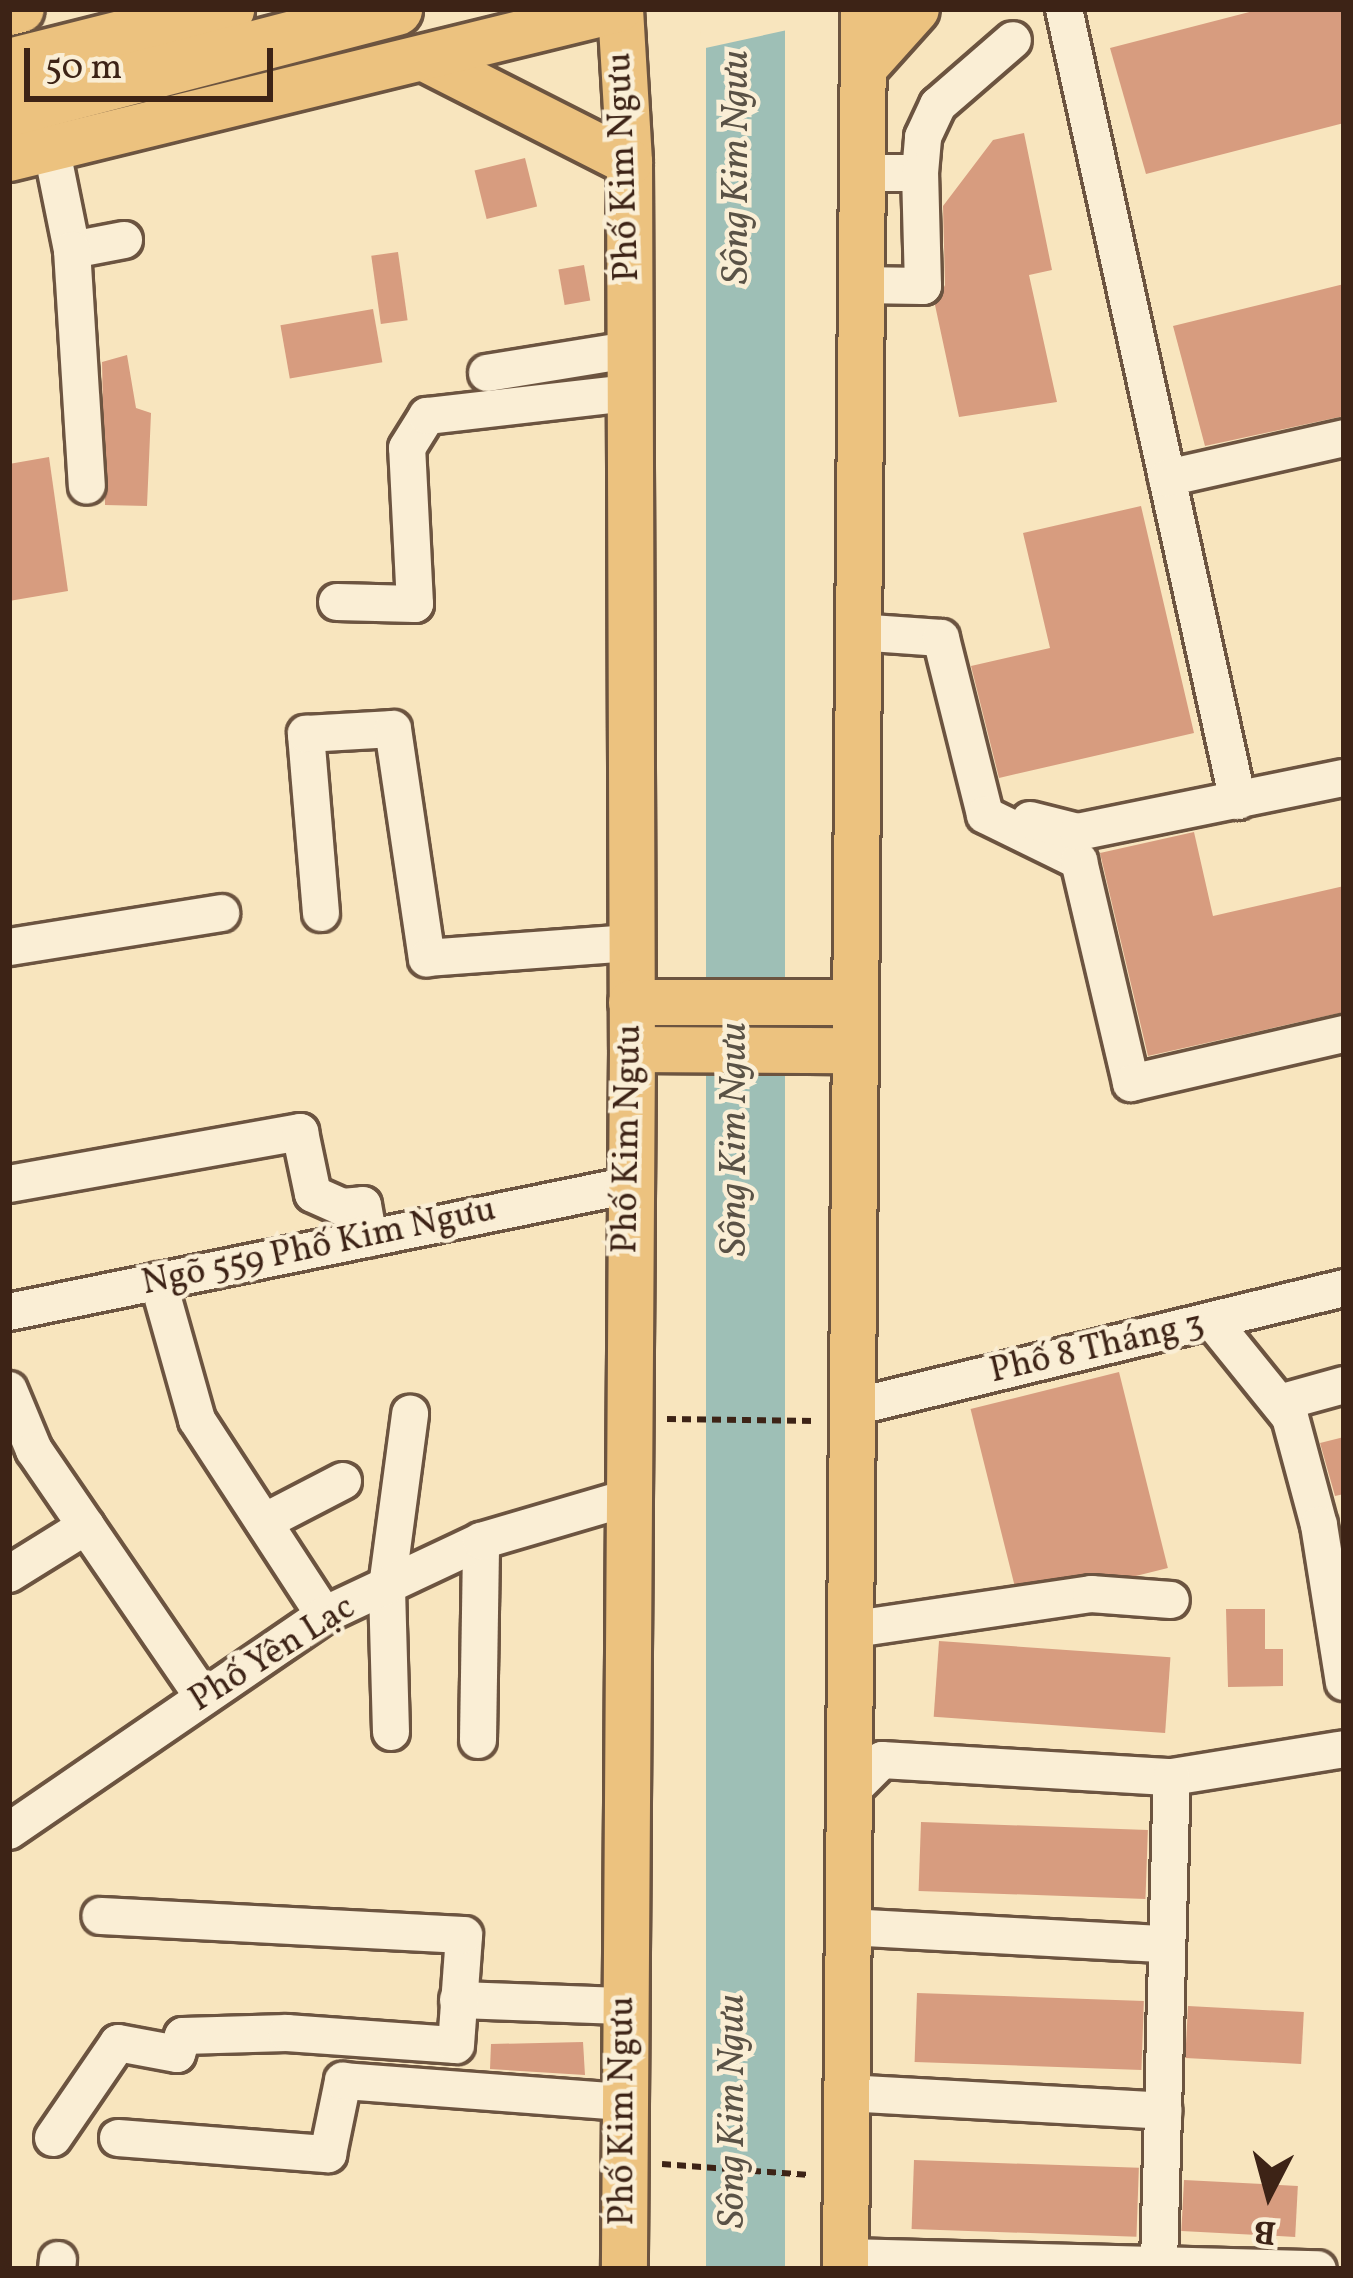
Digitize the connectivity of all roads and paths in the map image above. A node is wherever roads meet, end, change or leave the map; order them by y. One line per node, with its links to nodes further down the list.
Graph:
1 (20, 9): 7 (main road)
2 (228, 9): 11 (highway)
3 (396, 9): 13 (highway)
4 (619, 9): 10 (main road); 15 (main road, Phố Kim Ngưu)
5 (863, 9): 12 (main road)
6 (916, 9): 12 (main road)
7 (9, 12)
8 (1077, 12): 24 (street)
9 (1013, 40): 17 (street)
10 (424, 58): 14 (main road); 15 (main road)
11 (9, 64)
12 (863, 68): 16 (main road)
13 (9, 110)
14 (30, 152): 19 (street)
15 (628, 162): 21 (main road, Phố Kim Ngưu)
16 (862, 173): 17 (street); 20 (main road)
17 (920, 173): 20 (street)
18 (124, 240): 19 (street)
19 (72, 250): 25 (street)
20 (860, 285): 27 (main road)
21 (629, 371): 22 (street); 26 (street); 33 (main road, Phố Kim Ngưu)
22 (487, 373)
23 (1344, 438): 24 (street)
24 (1167, 478): 29 (street)
25 (87, 486)
26 (337, 602)
27 (857, 632): 30 (street); 35 (main road)
28 (1344, 778): 29 (street)
29 (1238, 801): 30 (street)
30 (1077, 846): 37 (street)
31 (221, 913): 34 (street)
32 (321, 913): 33 (street)
33 (629, 943): 36 (main road, Phố Kim Ngưu)
34 (9, 947)
35 (851, 1002): 36 (main road); 39 (main road)
36 (631, 1003): 38 (main road, Phố Kim Ngưu)
37 (1344, 1034)
38 (632, 1048): 39 (main road); 41 (main road, Phố Kim Ngưu)
39 (849, 1050): 51 (main road)
40 (9, 1184): 42 (street)
41 (630, 1185): 42 (street, Ngõ 559 Phố Kim Ngưu); 54 (main road, Phố Kim Ngưu)
42 (369, 1238): 43 (street, Ngõ 559 Phố Kim Ngưu)
43 (158, 1281): 45 (street, Ngõ 559 Phố Kim Ngưu); 55 (street)
44 (1344, 1288): 46 (street, Phố 8 Tháng 3)
45 (9, 1312)
46 (1214, 1322): 48 (street); 51 (street, Phố 8 Tháng 3)
47 (1344, 1385): 48 (street)
48 (1279, 1403): 56 (street)
49 (12, 1406): 57 (street)
50 (410, 1414): 60 (street)
51 (833, 1414): 52 (path); 63 (main road)
52 (680, 1419)
53 (343, 1481): 55 (street)
54 (626, 1498): 58 (street, Phố Yên Lạc); 76 (main road, Phố Kim Ngưu)
55 (264, 1522): 62 (street)
56 (1332, 1522): 64 (street)
57 (86, 1526): 59 (street); 65 (street)
58 (481, 1540): 60 (street, Phố Yên Lạc); 67 (street)
59 (9, 1574)
60 (387, 1587): 62 (street, Phố Yên Lạc); 66 (street)
61 (1171, 1600): 63 (street)
62 (325, 1616): 65 (street, Phố Yên Lạc)
63 (848, 1630): 70 (main road)
64 (1343, 1676)
65 (202, 1697): 71 (street, Phố Yên Lạc)
66 (391, 1732)
67 (478, 1740)
68 (1344, 1749): 69 (street)
69 (1172, 1777): 70 (street); 74 (street)
70 (848, 1794): 73 (main road)
71 (9, 1831)
72 (100, 1916): 75 (street)
73 (847, 1927): 74 (street); 77 (main road)
74 (1166, 1944): 79 (street)
75 (458, 2000): 76 (street); 80 (street)
76 (623, 2006): 78 (main road, Phố Kim Ngưu)
77 (846, 2093): 79 (street); 84 (main road)
78 (624, 2102): 81 (street); 87 (main road, Phố Kim Ngưu)
79 (1163, 2110): 85 (street)
80 (53, 2138)
81 (118, 2138)
82 (658, 2164): 83 (path)
83 (811, 2175)
84 (845, 2263): 85 (street)
85 (1159, 2264): 86 (street)
86 (1318, 2268)
87 (624, 2269)

